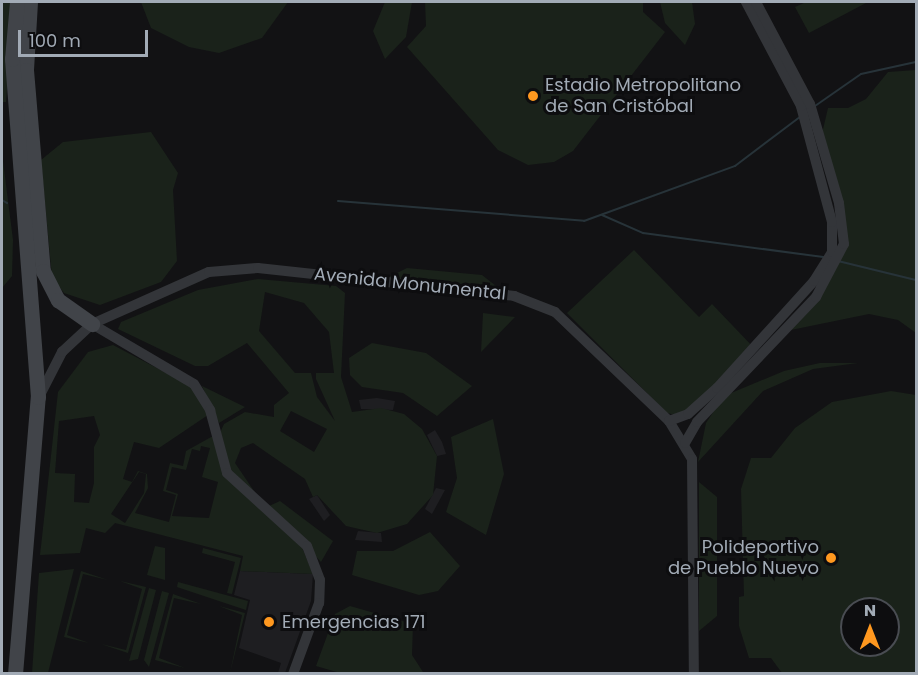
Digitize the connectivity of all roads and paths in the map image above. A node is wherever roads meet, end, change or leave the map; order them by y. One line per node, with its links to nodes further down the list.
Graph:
1 (17, 2): 11 (street)
2 (30, 2): 8 (street)
3 (746, 2): 5 (street)
4 (756, 2): 5 (street)
5 (794, 78): 6 (street); 6 (street)
6 (836, 254): 7 (street)
7 (831, 265): 9 (street); 10 (street)
8 (92, 324): 11 (street, Avenida Monumental); 12 (street, Avenida Monumental); 15 (street)
9 (754, 347): 10 (street); 12 (street)
10 (763, 355): 13 (street)
11 (39, 397): 14 (street)
12 (669, 421): 13 (street, Avenida Monumental)
13 (685, 443): 16 (street, Avenida Monumental)
14 (15, 674)
15 (293, 674)
16 (694, 674)

